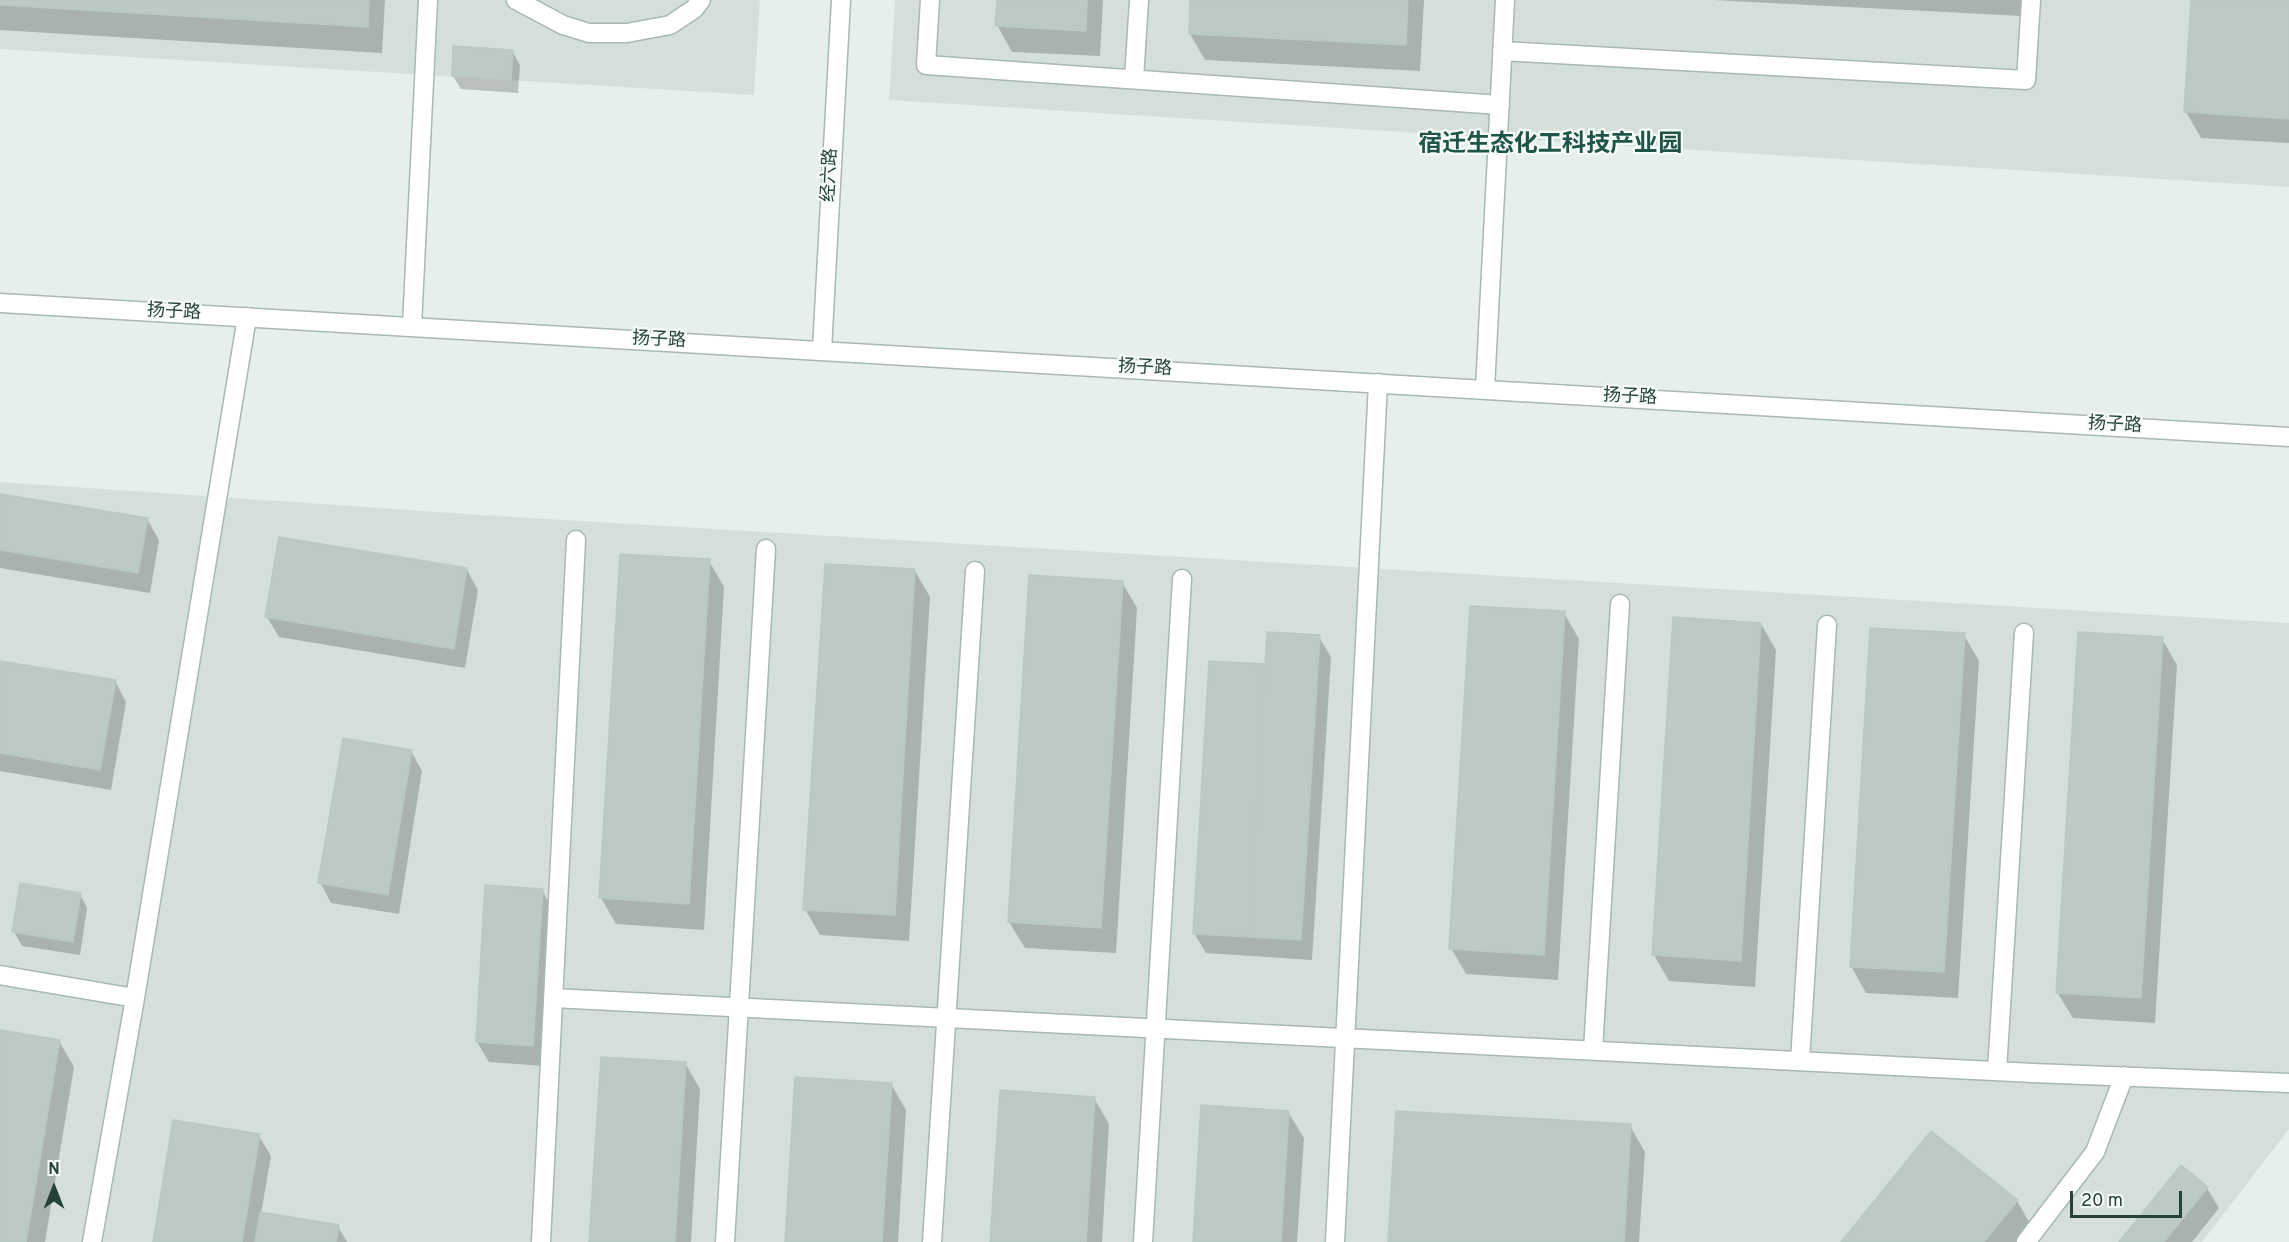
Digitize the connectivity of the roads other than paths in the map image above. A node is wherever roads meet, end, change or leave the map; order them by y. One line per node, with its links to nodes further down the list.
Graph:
1 (428, 0): 14 (street)
2 (516, 0): 3 (street)
3 (701, 0)
4 (841, 0): 15 (street, 经六路)
5 (930, 0): 10 (street)
6 (1139, 0): 10 (street)
7 (1505, 0): 9 (street)
8 (2031, 0): 9 (street)
9 (1502, 51): 11 (street)
10 (1134, 79): 11 (street)
11 (1500, 105): 17 (street)
12 (0, 303): 13 (street, 扬子路)
13 (247, 317): 14 (street, 扬子路); 27 (street)
14 (412, 326): 15 (street, 扬子路)
15 (822, 350): 16 (street, 扬子路)
16 (1378, 383): 17 (street, 扬子路); 32 (street)
17 (1485, 389): 18 (street, 扬子路)
18 (2289, 437)
19 (576, 540): 28 (street)
20 (766, 549): 29 (street)
21 (975, 571): 30 (street)
22 (1182, 579): 31 (street)
23 (1620, 604): 33 (street)
24 (1827, 625): 34 (street)
25 (2024, 633): 35 (street)
26 (0, 975): 27 (street)
27 (135, 998): 38 (street)
28 (553, 998): 29 (street); 39 (street)
29 (740, 1008): 30 (street); 40 (street)
30 (946, 1018): 31 (street); 41 (street)
31 (1157, 1028): 32 (street); 42 (street)
32 (1344, 1038): 33 (street); 43 (street)
33 (1593, 1050): 34 (street)
34 (1800, 1061): 35 (street)
35 (1997, 1071): 36 (street)
36 (2124, 1076): 37 (street); 44 (street)
37 (2289, 1083)
38 (92, 1242)
39 (541, 1242)
40 (725, 1242)
41 (932, 1242)
42 (1143, 1242)
43 (1335, 1242)
44 (2025, 1242)

